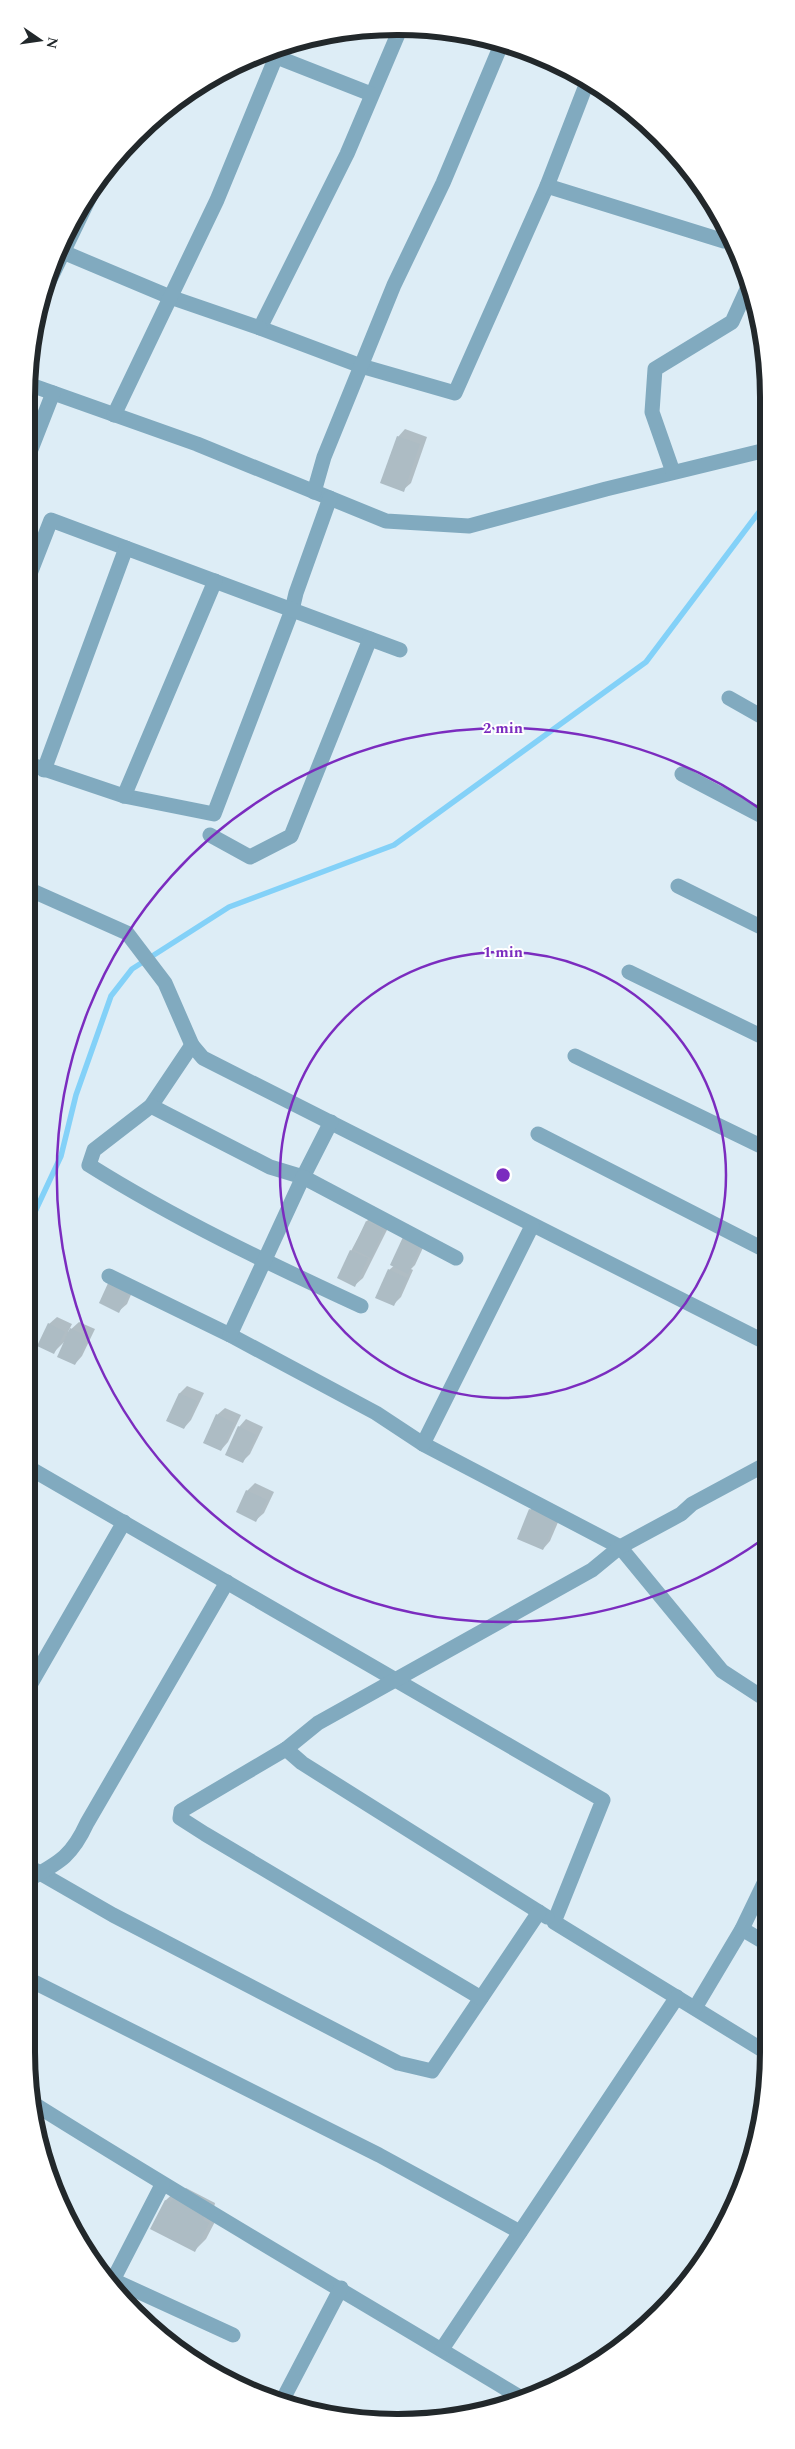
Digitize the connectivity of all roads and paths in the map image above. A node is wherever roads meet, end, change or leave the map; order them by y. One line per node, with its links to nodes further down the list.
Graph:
1 (397, 35): 6 (street)
2 (499, 49): 13 (street)
3 (279, 55): 6 (street)
4 (271, 58): 11 (street)
5 (585, 88): 7 (street)
6 (370, 94): 12 (street)
7 (547, 186): 8 (street); 13 (street)
8 (724, 241)
9 (66, 253): 11 (street)
10 (745, 294): 19 (street)
11 (170, 297): 12 (street); 16 (street)
12 (260, 328): 13 (street)
13 (361, 366): 20 (street)
14 (35, 387): 15 (street)
15 (53, 393): 16 (street); 17 (street)
16 (114, 415): 20 (street)
17 (35, 439)
18 (760, 451): 19 (street)
19 (673, 472): 21 (street)
20 (314, 492): 21 (street)
21 (330, 498): 25 (street)
22 (126, 548): 23 (street); 24 (street); 31 (street)
23 (35, 561)
24 (215, 581): 25 (street); 33 (street)
25 (292, 610): 26 (street); 33 (street)
26 (370, 639): 27 (street); 35 (street)
27 (400, 650)
28 (729, 698): 29 (street)
29 (760, 716)
30 (35, 766): 31 (street)
31 (44, 770): 33 (street)
32 (682, 774): 34 (street)
33 (124, 796)
34 (760, 815)
35 (210, 835)
36 (678, 886): 38 (street)
37 (35, 892): 41 (street)
38 (760, 927)
39 (629, 972): 40 (street)
40 (760, 1036)
41 (192, 1046): 43 (street); 44 (street)
42 (575, 1056): 46 (street)
43 (151, 1106): 47 (street); 51 (street)
44 (331, 1122): 47 (street); 48 (street)
45 (538, 1134): 49 (street)
46 (760, 1146)
47 (303, 1177): 50 (street); 51 (street)
48 (532, 1226): 55 (street); 56 (street)
49 (760, 1246)
50 (456, 1258)
51 (264, 1261): 53 (street); 54 (street)
52 (109, 1276): 54 (street)
53 (361, 1306)
54 (230, 1335): 56 (street)
55 (760, 1340)
56 (423, 1444): 60 (street)
57 (760, 1467): 60 (street)
58 (35, 1471): 59 (street)
59 (124, 1522): 61 (street); 62 (street)
60 (620, 1547): 63 (street); 64 (street)
61 (227, 1582): 63 (street); 67 (street)
62 (35, 1676)
63 (396, 1680): 65 (street); 71 (street)
64 (760, 1696)
65 (286, 1749): 70 (street); 76 (street)
66 (35, 1869): 67 (street)
67 (41, 1872): 68 (street); 76 (street)
68 (35, 1876)
69 (760, 1892): 72 (street)
70 (539, 1912): 71 (street); 76 (street)
71 (554, 1922): 75 (street)
72 (742, 1929): 73 (street); 77 (street)
73 (760, 1940)
74 (35, 1983): 81 (street)
75 (677, 1997): 77 (street); 81 (street)
76 (481, 1998)
77 (695, 2008): 78 (street)
78 (760, 2049)
79 (39, 2107): 80 (street)
80 (162, 2185): 82 (street); 84 (street)
81 (520, 2232): 86 (street)
82 (112, 2274)
83 (117, 2281): 85 (street)
84 (341, 2288): 86 (street); 88 (street)
85 (233, 2335)
86 (442, 2350): 87 (street)
87 (515, 2394)
88 (284, 2396)

